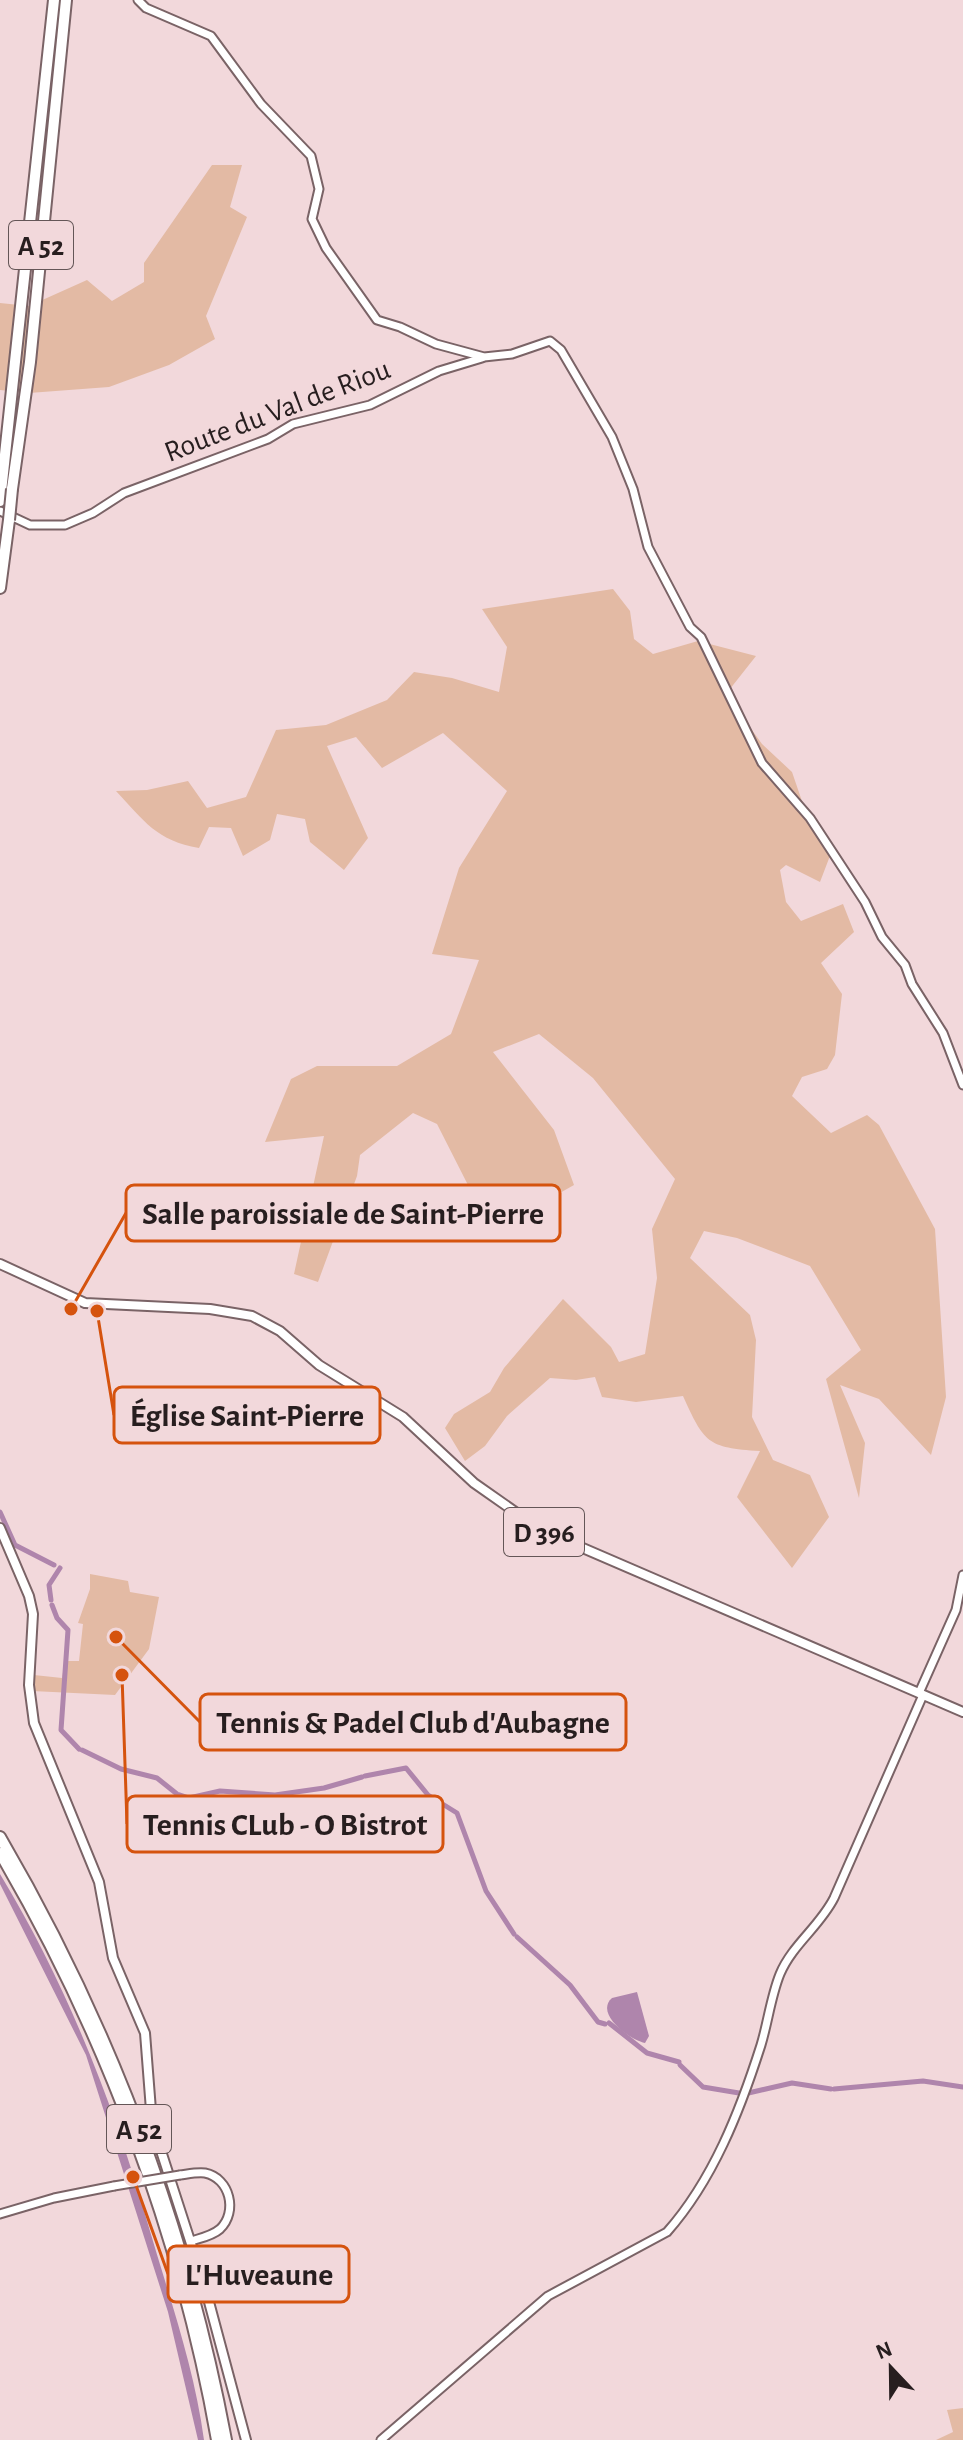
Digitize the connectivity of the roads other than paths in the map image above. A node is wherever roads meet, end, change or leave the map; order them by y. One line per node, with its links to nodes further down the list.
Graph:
1 (54, 0): 5 (highway, A 52)
2 (66, 0): 5 (highway, A 52)
3 (138, 0): 4 (street)
4 (484, 357): 7 (street, Route du Val de Riou); 9 (street, Route du Val de Riou)
5 (7, 489): 6 (highway, A 52); 8 (highway, A 52, bridge)
6 (0, 501)
7 (0, 511)
8 (0, 588)
9 (963, 1085)
10 (0, 1262): 13 (main road, D 396)
11 (0, 1528): 18 (main road)
12 (963, 1575): 13 (street)
13 (921, 1694): 14 (main road, D 396); 22 (street)
14 (963, 1712)
15 (0, 1837): 20 (highway, A 52)
16 (0, 1853): 19 (highway, A 52)
17 (0, 2214): 18 (street, bridge)
18 (191, 2241): 21 (main road)
19 (217, 2440)
20 (226, 2440)
21 (246, 2440)
22 (381, 2440)

